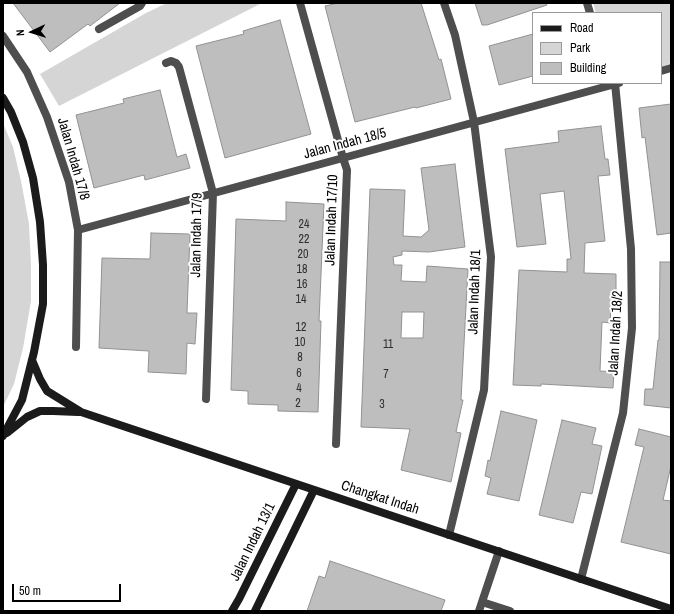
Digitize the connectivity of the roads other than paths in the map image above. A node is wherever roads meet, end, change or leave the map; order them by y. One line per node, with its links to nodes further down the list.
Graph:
1 (142, 3): 4 (street)
2 (300, 3): 11 (street, Jalan Indah 17/10)
3 (444, 3): 10 (street, Jalan Indah 18/1)
4 (99, 29)
5 (3, 36): 13 (street, Jalan Indah 17/8)
6 (166, 63): 12 (street, Jalan Indah 17/9)
7 (612, 84): 10 (street, Jalan Indah 18/5)
8 (616, 84): 24 (street, Jalan Indah 18/2)
9 (3, 98): 15 (street)
10 (474, 122): 11 (street, Jalan Indah 18/5); 22 (street, Jalan Indah 18/1)
11 (343, 158): 12 (street, Jalan Indah 18/5); 19 (street, Jalan Indah 17/10)
12 (213, 193): 13 (street, Jalan Indah 18/5); 16 (street, Jalan Indah 17/9)
13 (78, 230): 14 (street, Jalan Indah 17/8)
14 (76, 347)
15 (32, 360): 17 (street, Changkat Indah); 18 (street)
16 (206, 399)
17 (81, 412): 18 (street, Changkat Indah); 20 (street, Changkat Indah)
18 (3, 436)
19 (336, 444)
20 (296, 484): 21 (street, Changkat Indah); 27 (street, Jalan Indah 13/1)
21 (314, 490): 22 (street, Changkat Indah); 28 (street)
22 (450, 535): 23 (street, Changkat Indah)
23 (499, 551): 24 (street, Changkat Indah); 25 (street)
24 (581, 579): 26 (street, Changkat Indah)
25 (482, 602): 29 (street); 30 (street)
26 (671, 609)
27 (232, 611)
28 (255, 611)
29 (479, 611)
30 (510, 611)

